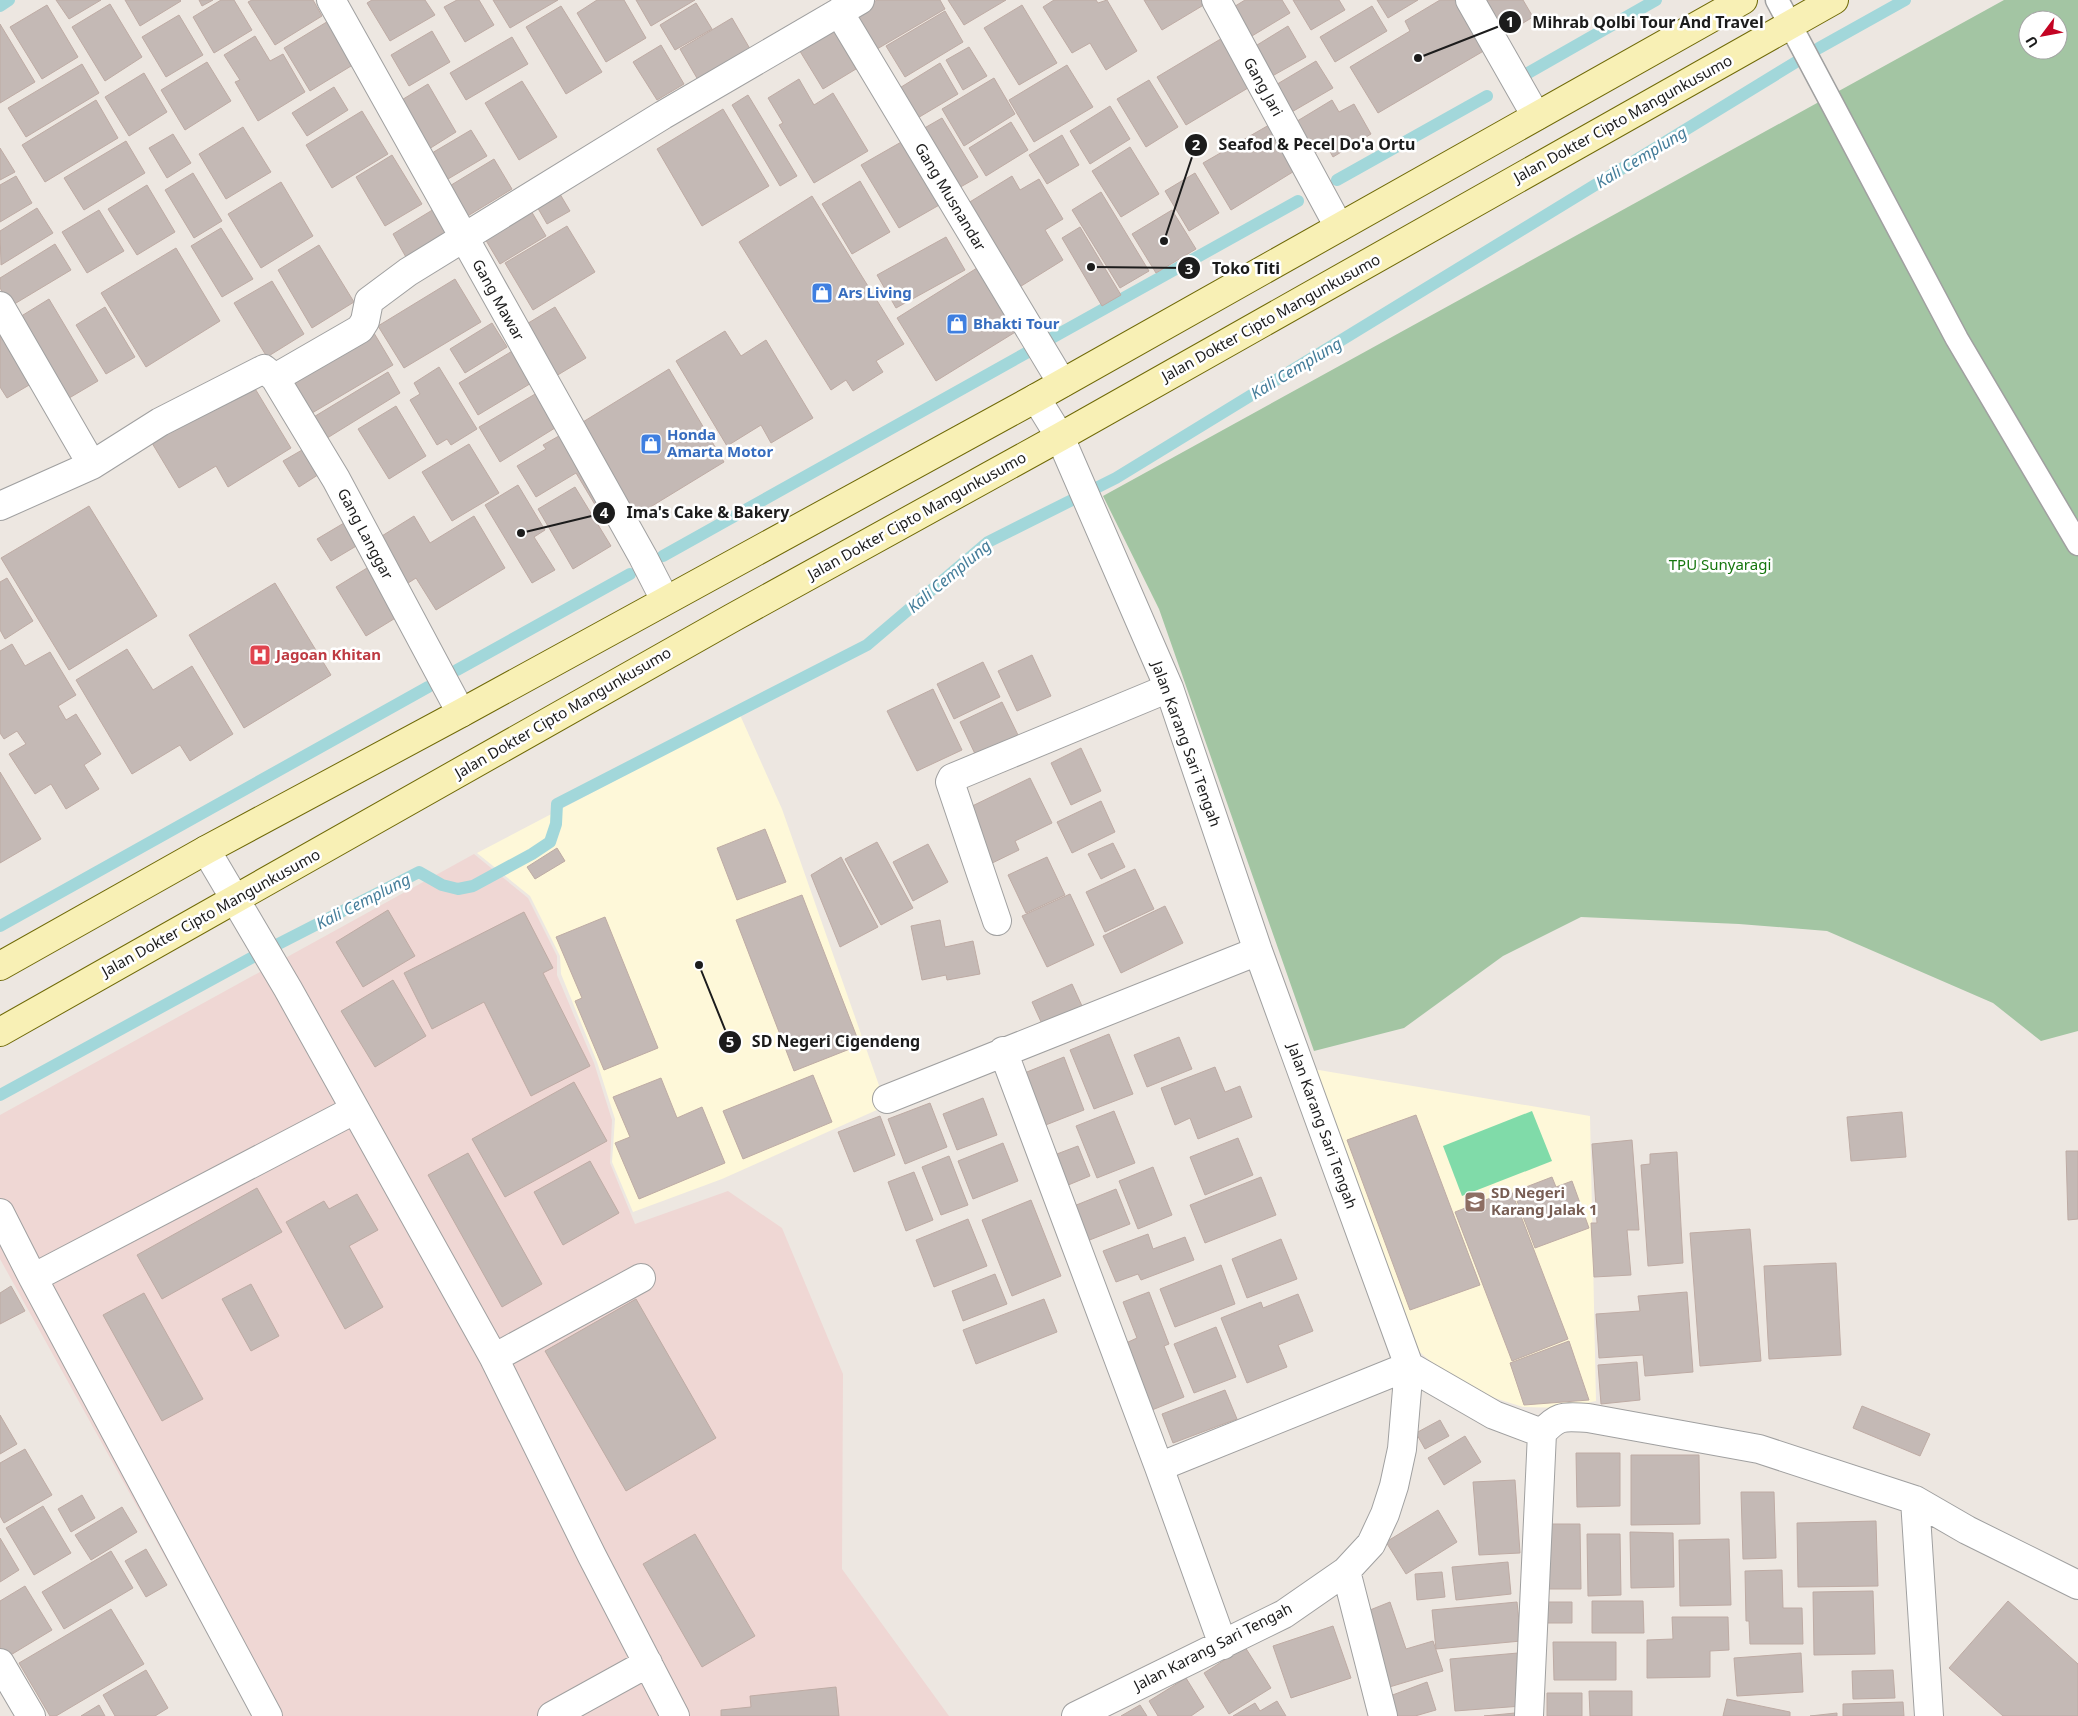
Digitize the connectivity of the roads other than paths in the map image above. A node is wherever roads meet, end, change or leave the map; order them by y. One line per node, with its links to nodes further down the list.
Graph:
1 (331, 0): 11 (street, Gang Mawar)
2 (1216, 0): 10 (street, Gang Jari)
3 (1470, 0): 9 (street)
4 (1743, 0): 9 (main road)
5 (1777, 0): 8 (lane)
6 (1834, 0): 8 (main road, Jalan Dokter Cipto Mangunkusumo)
7 (849, 6): 11 (street); 14 (street, Gang Musnandar)
8 (1797, 36): 16 (main road, Jalan Dokter Cipto Mangunkusumo); 19 (lane)
9 (1536, 116): 10 (main road)
10 (1339, 226): 14 (main road)
11 (464, 238): 13 (street); 20 (street, Gang Mawar)
12 (0, 306): 17 (street)
13 (265, 375): 17 (street); 22 (street, Gang Langgar)
14 (1062, 383): 15 (main road)
15 (1036, 398): 16 (street, Jalan Karang Sari Tengah); 20 (main road)
16 (1060, 437): 21 (street, Jalan Karang Sari Tengah); 24 (main road, Jalan Dokter Cipto Mangunkusumo)
17 (92, 465): 18 (street)
18 (0, 506)
19 (2078, 544)
20 (665, 600): 22 (main road)
21 (1169, 688): 25 (street); 26 (street, Jalan Karang Sari Tengah)
22 (461, 713): 23 (main road)
23 (206, 850): 24 (street); 27 (main road)
24 (239, 907): 28 (main road, Jalan Dokter Cipto Mangunkusumo); 31 (street)
25 (997, 921)
26 (1258, 951): 29 (street); 36 (street, Jalan Karang Sari Tengah)
27 (0, 966)
28 (0, 1032)
29 (1003, 1051): 30 (street); 38 (street)
30 (887, 1099)
31 (354, 1110): 33 (street); 35 (street)
32 (0, 1213): 33 (street)
33 (33, 1278): 46 (street)
34 (641, 1278): 35 (street)
35 (494, 1358): 44 (street)
36 (1409, 1366): 37 (street); 38 (street); 40 (street, Jalan Karang Sari Tengah)
37 (1542, 1433): 39 (street); 51 (street)
38 (1159, 1467): 42 (street)
39 (1915, 1500): 41 (street); 52 (street)
40 (1346, 1571): 42 (street, Jalan Karang Sari Tengah); 50 (street)
41 (2078, 1585)
42 (1222, 1645): 49 (street, Jalan Karang Sari Tengah)
43 (0, 1663): 45 (street)
44 (648, 1663): 47 (street); 48 (street)
45 (31, 1716)
46 (268, 1716)
47 (552, 1716)
48 (675, 1716)
49 (1076, 1716)
50 (1383, 1716)
51 (1529, 1716)
52 (1929, 1716)

